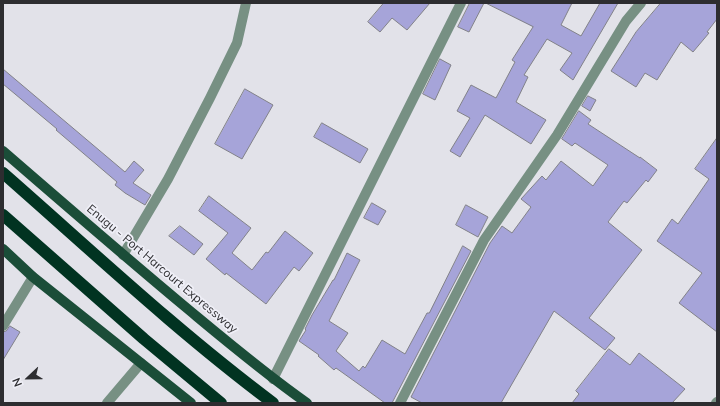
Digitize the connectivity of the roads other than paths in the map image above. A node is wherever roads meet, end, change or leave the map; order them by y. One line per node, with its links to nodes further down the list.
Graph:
1 (246, 3): 8 (street)
2 (461, 3): 12 (street)
3 (641, 3): 18 (street)
4 (3, 151): 8 (main road, Enugu - Port Harcourt Expressway)
5 (3, 174): 16 (highway)
6 (3, 215): 15 (highway)
7 (3, 250): 9 (main road)
8 (124, 255): 12 (main road, Enugu - Port Harcourt Expressway)
9 (34, 277): 10 (street); 11 (main road)
10 (3, 326)
11 (141, 363): 13 (street); 14 (main road)
12 (273, 379): 17 (main road, Enugu - Port Harcourt Expressway)
13 (107, 403)
14 (191, 403)
15 (221, 403)
16 (273, 403)
17 (307, 403)
18 (400, 403)

